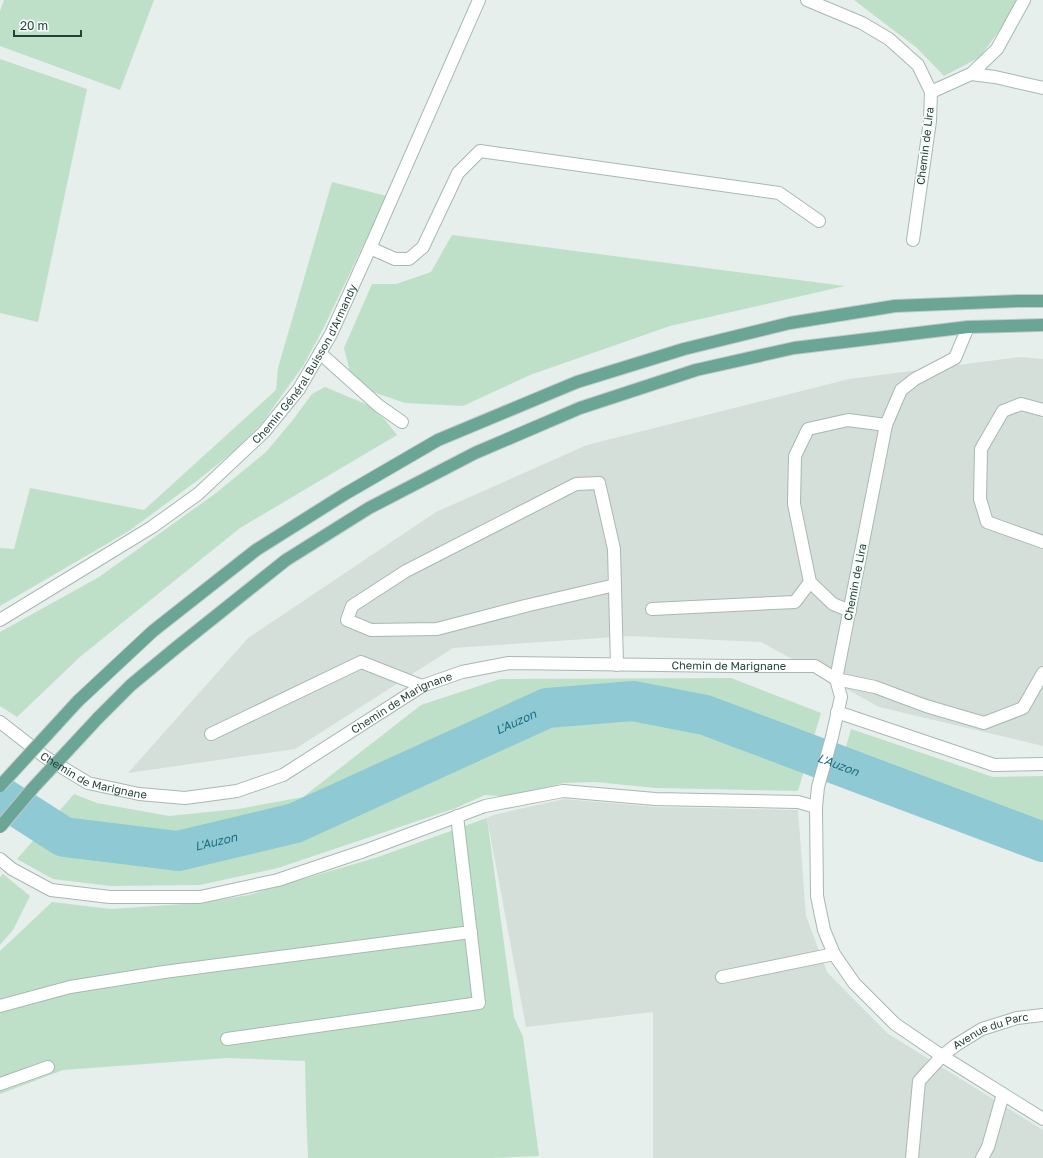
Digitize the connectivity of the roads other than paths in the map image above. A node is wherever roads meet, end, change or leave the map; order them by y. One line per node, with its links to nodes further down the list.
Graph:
1 (479, 0): 9 (street, Chemin Général Buisson d'Armandy)
2 (807, 0): 6 (street, Chemin de Lira)
3 (1024, 0): 4 (street)
4 (971, 74): 5 (street); 6 (street)
5 (1043, 88)
6 (931, 92): 8 (street, Chemin de Lira)
7 (819, 221): 9 (street)
8 (913, 240)
9 (370, 248): 13 (street, Chemin Général Buisson d'Armandy)
10 (1043, 301): 31 (main road, bridge)
11 (1043, 325): 12 (main road)
12 (968, 327): 16 (street, Chemin de Lira); 34 (main road, bridge)
13 (320, 353): 15 (street); 22 (street, Chemin Général Buisson d'Armandy)
14 (1043, 410): 17 (street)
15 (402, 422)
16 (886, 425): 18 (street); 21 (street, Chemin de Lira)
17 (1043, 542)
18 (810, 582): 20 (street); 21 (street)
19 (615, 585): 19 (street); 23 (street)
20 (652, 609)
21 (850, 611): 25 (street, Chemin de Lira)
22 (0, 620)
23 (617, 665): 25 (street, Chemin de Marignane); 26 (street, Chemin de Marignane)
24 (1043, 673): 25 (street)
25 (836, 679): 27 (street, Chemin de Lira)
26 (422, 686): 28 (street, Chemin de Marignane); 29 (street)
27 (837, 712): 30 (street); 32 (street, Chemin de Lira)
28 (0, 722)
29 (211, 734)
30 (1043, 764)
31 (0, 786)
32 (816, 808): 33 (street); 37 (street, Chemin de Lira)
33 (457, 816): 35 (street); 36 (street)
34 (0, 827)
35 (0, 859)
36 (471, 932): 39 (street); 41 (street)
37 (834, 954): 38 (street); 42 (street, Chemin de Lira)
38 (722, 977)
39 (0, 1006)
40 (1043, 1015): 42 (street, Avenue du Parc)
41 (227, 1039)
42 (942, 1056): 45 (street, Chemin de Lira); 47 (street, Avenue du Parc)
43 (48, 1067): 44 (street)
44 (0, 1084)
45 (1003, 1094): 46 (street, Chemin de Lira); 48 (street)
46 (1043, 1119)
47 (912, 1158)
48 (982, 1158)

